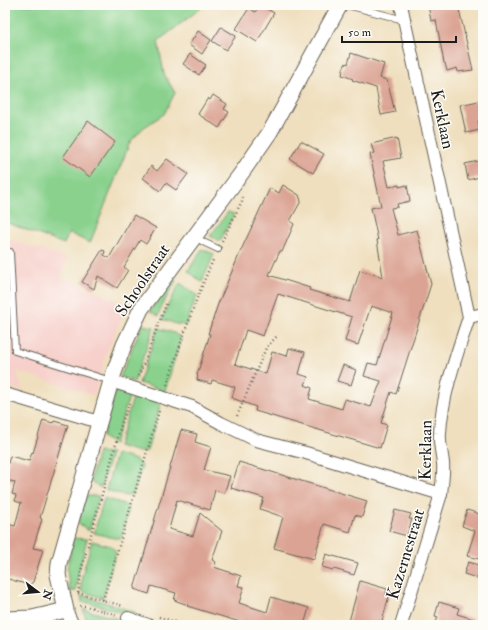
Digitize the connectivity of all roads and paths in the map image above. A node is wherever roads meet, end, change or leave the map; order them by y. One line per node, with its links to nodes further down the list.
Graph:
1 (340, 5): 5 (street, Schoolstraat)
2 (347, 5): 4 (lane)
3 (401, 5): 4 (street)
4 (404, 20): 10 (street, Kerklaan)
5 (195, 236): 6 (lane); 12 (street, Schoolstraat)
6 (218, 249)
7 (10, 252): 12 (lane)
8 (168, 298): 13 (path, Schoolstraat)
9 (483, 314): 10 (street)
10 (469, 317): 17 (street, Kerklaan)
11 (278, 335): 16 (path)
12 (111, 381): 13 (street, Kerklaan); 15 (street, Schoolstraat)
13 (134, 388): 16 (street, Kerklaan); 18 (path, Schoolstraat)
14 (5, 394): 15 (street)
15 (99, 422): 18 (street, Schoolstraat)
16 (232, 428): 17 (street, Kerklaan)
17 (441, 494): 23 (street, Kazernestraat)
18 (73, 608): 19 (street); 20 (path); 21 (street)
19 (5, 618)
20 (128, 618): 22 (street)
21 (73, 625)
22 (148, 625)
23 (401, 625)

